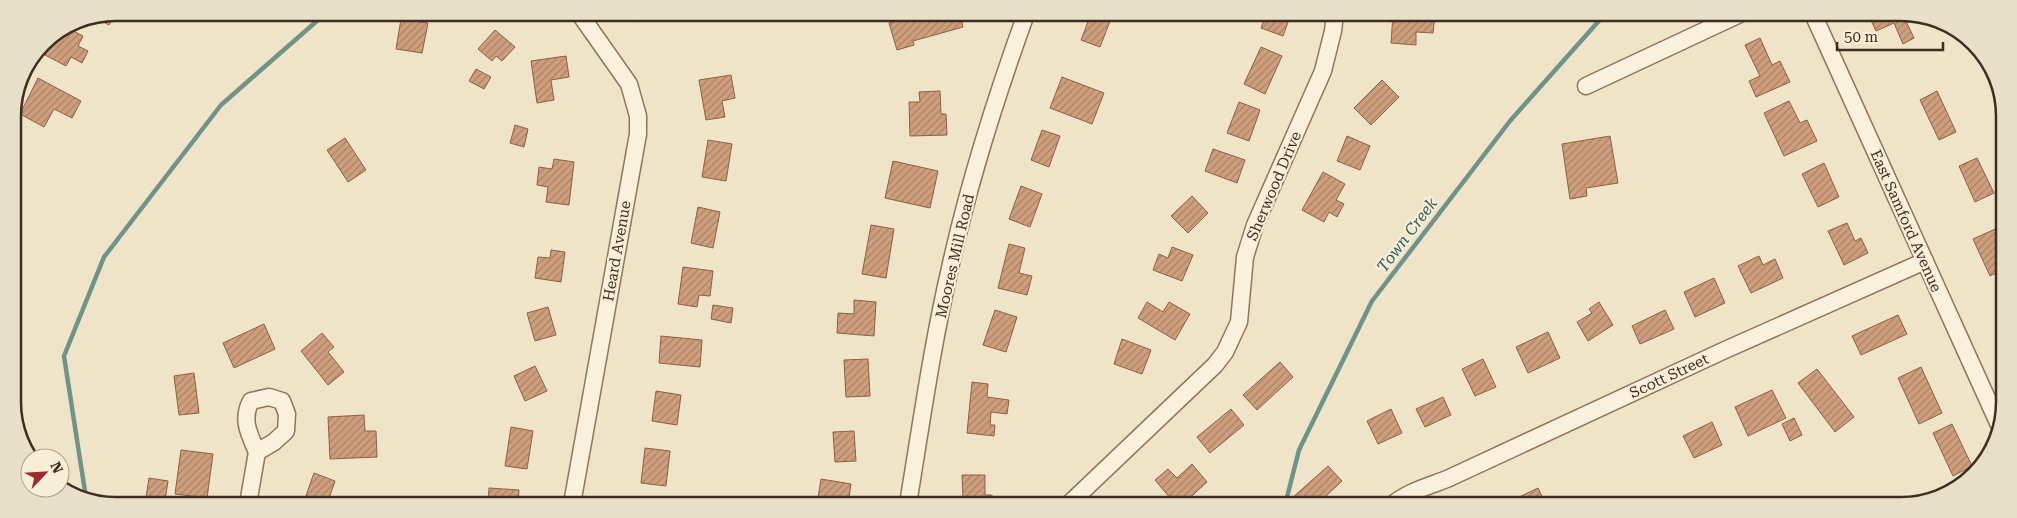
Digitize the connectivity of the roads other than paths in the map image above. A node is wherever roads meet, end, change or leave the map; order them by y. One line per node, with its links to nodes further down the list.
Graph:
1 (585, 21): 11 (street, Heard Avenue)
2 (1024, 21): 12 (street, Moores Mill Road)
3 (1334, 21): 13 (street, Sherwood Drive)
4 (1725, 21): 6 (street)
5 (1816, 21): 7 (street, East Samford Avenue)
6 (1586, 86)
7 (1925, 261): 8 (street, East Samford Avenue); 14 (street, Scott Street)
8 (1995, 415)
9 (257, 452): 10 (street)
10 (249, 497)
11 (573, 497)
12 (909, 497)
13 (1076, 497)
14 (1403, 497)

